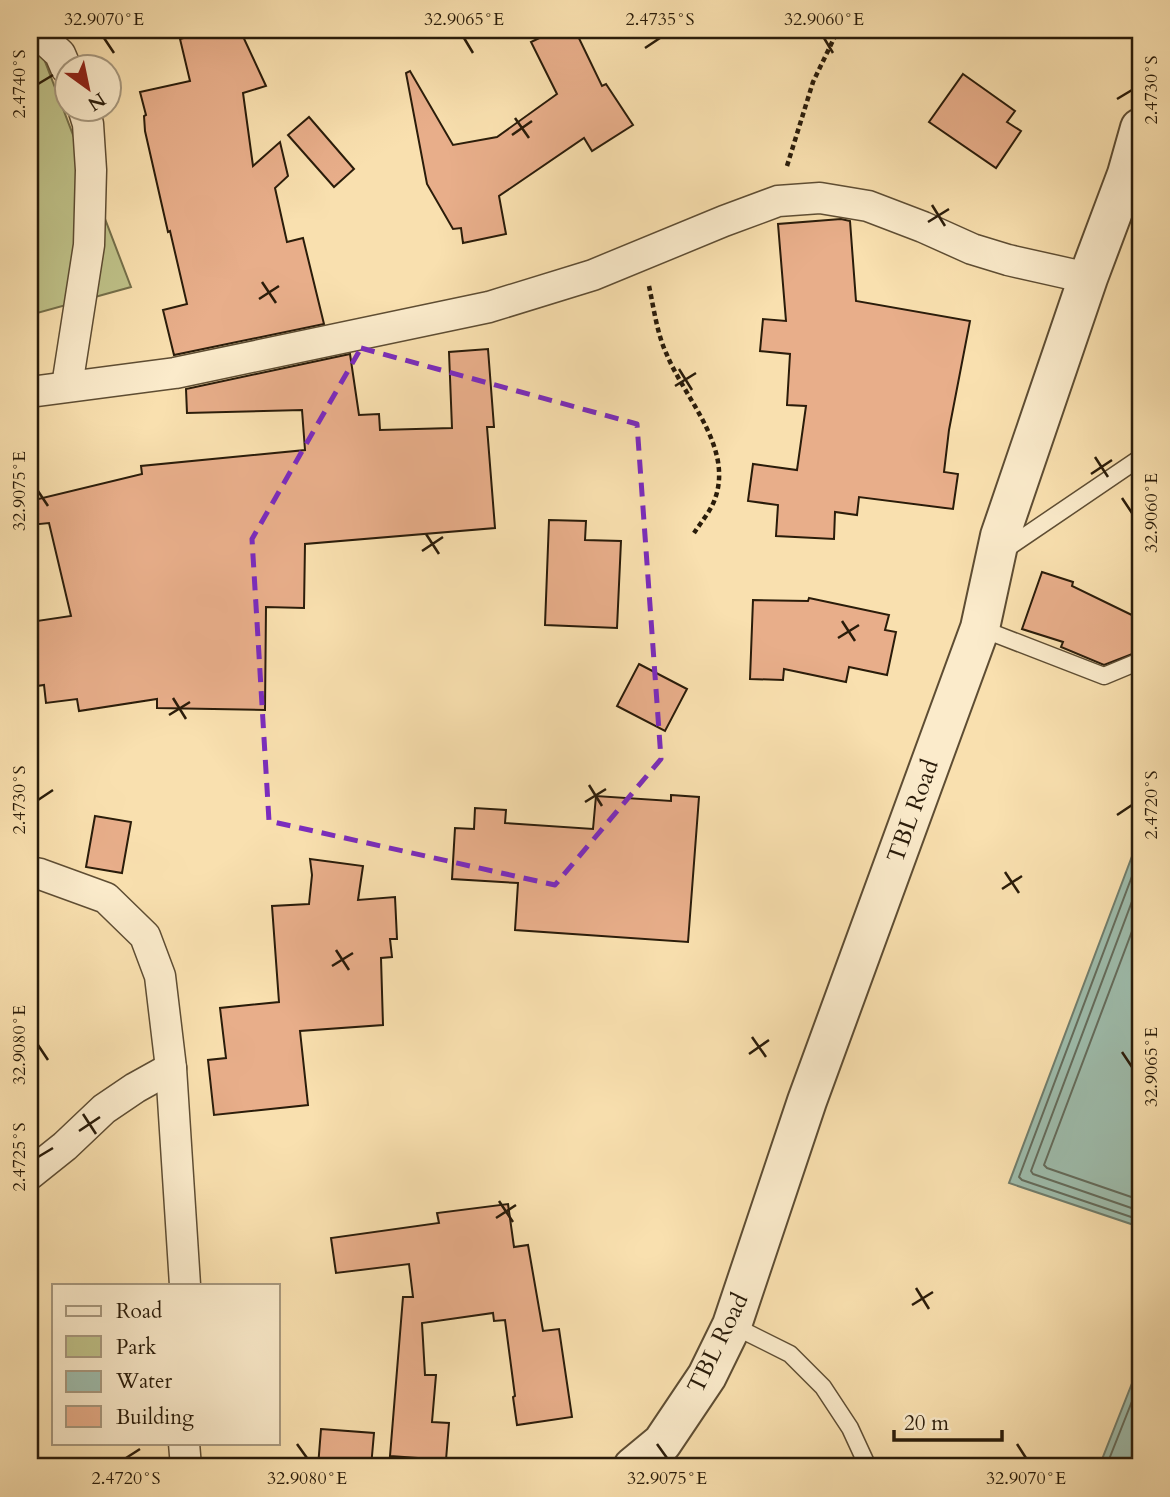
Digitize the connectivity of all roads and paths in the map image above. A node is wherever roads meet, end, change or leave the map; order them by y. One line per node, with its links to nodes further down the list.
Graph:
1 (34, 30): 3 (street)
2 (838, 30): 6 (path)
3 (58, 52)
4 (87, 122): 9 (street)
5 (1140, 128): 8 (street, TBL Road)
6 (778, 201): 7 (street); 8 (street)
7 (642, 255): 9 (street); 12 (path)
8 (1088, 278): 13 (street, TBL Road)
9 (67, 386): 10 (street)
10 (30, 391)
11 (1140, 458): 13 (lane)
12 (694, 533)
13 (996, 556): 14 (street, TBL Road)
14 (980, 628): 15 (lane); 20 (street, TBL Road)
15 (1140, 661)
16 (30, 872): 17 (street)
17 (172, 1068): 18 (street); 19 (street)
18 (30, 1174)
19 (185, 1284)
20 (732, 1325): 23 (street, TBL Road); 24 (lane)
21 (184, 1444): 22 (street)
22 (186, 1467)
23 (633, 1467)
24 (868, 1467)

